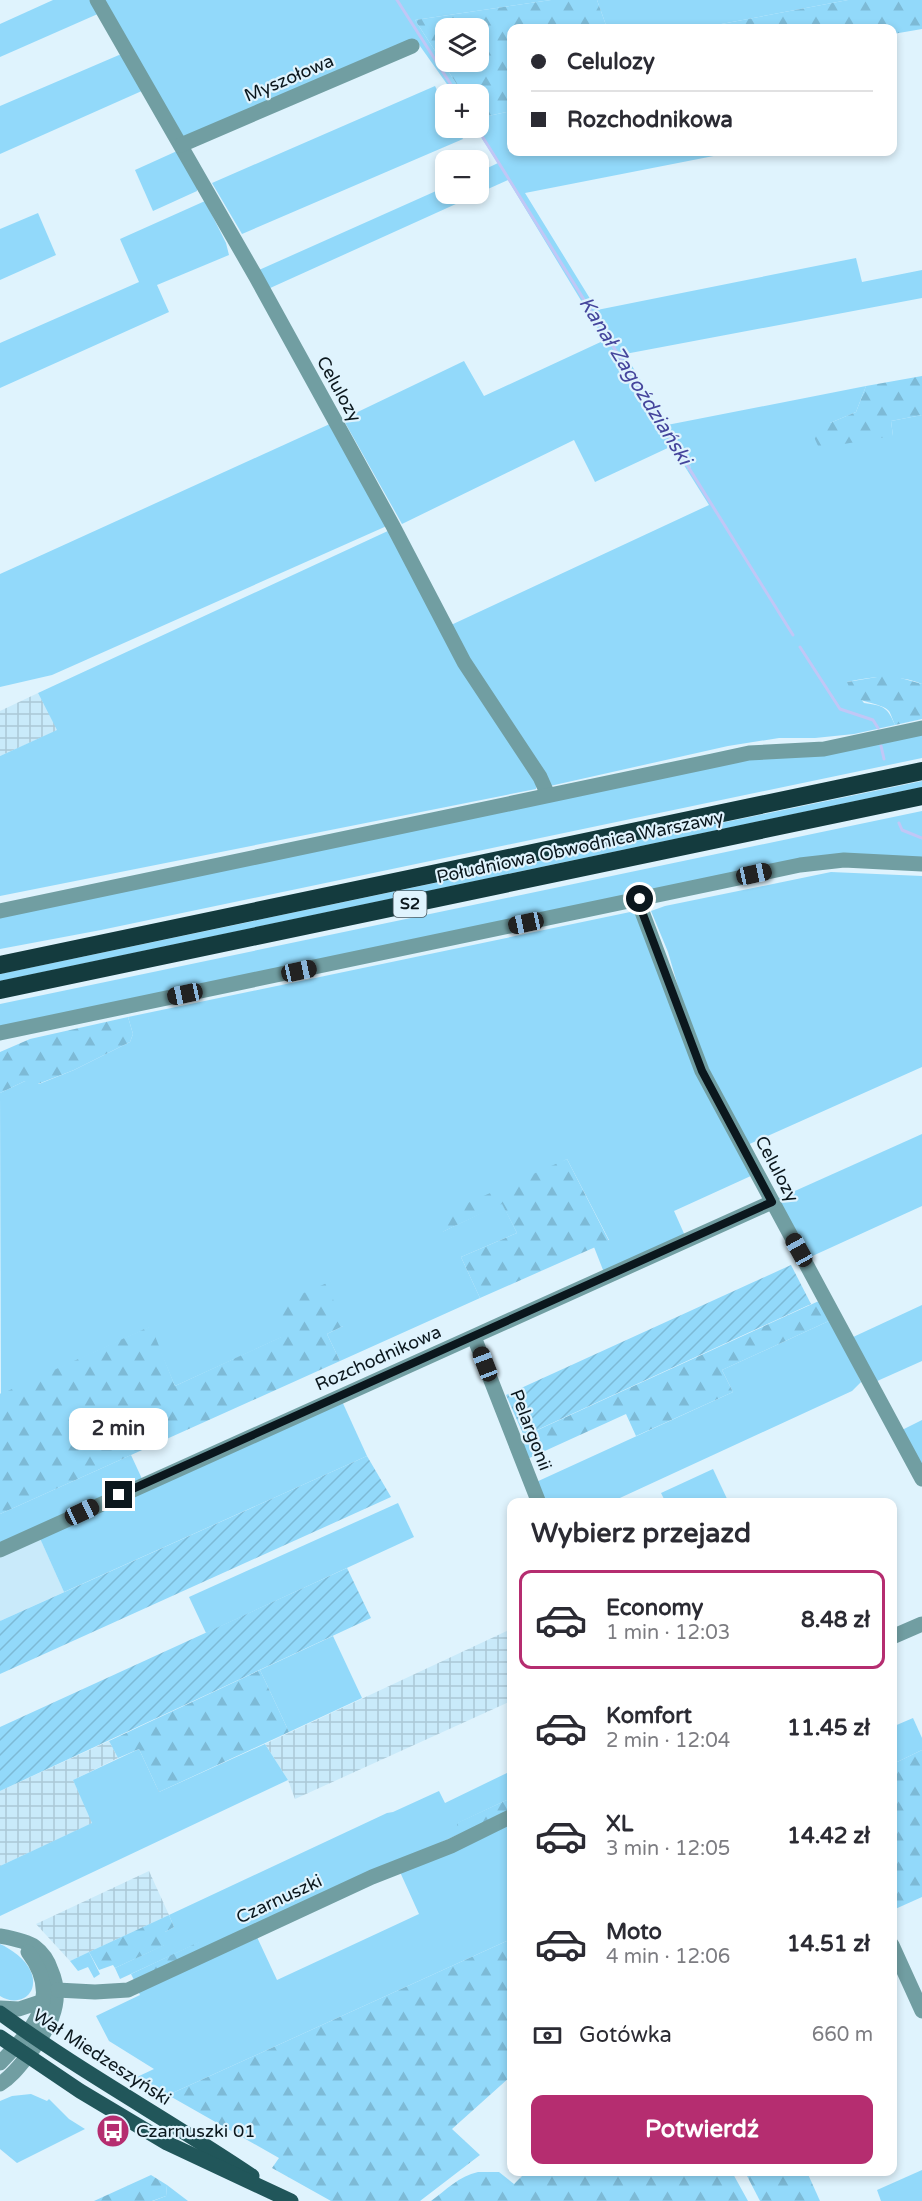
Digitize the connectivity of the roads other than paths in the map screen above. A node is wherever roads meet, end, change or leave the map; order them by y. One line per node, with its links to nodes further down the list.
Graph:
1 (98, 0): 3 (street, Celulozy)
2 (412, 46): 3 (street, Myszołowa)
3 (181, 145): 6 (street, Celulozy)
4 (922, 728): 6 (street)
5 (922, 771): 11 (highway, Południowa Obwodnica Warszawy / S2)
6 (548, 795): 10 (street)
7 (922, 796): 12 (highway, Południowa Obwodnica Warszawy / S2)
8 (922, 864): 9 (street)
9 (640, 899): 13 (street); 14 (street, Celulozy)
10 (0, 911)
11 (0, 965)
12 (0, 990)
13 (0, 1033)
14 (772, 1202): 15 (street, Rozchodnikowa); 16 (street, Celulozy)
15 (474, 1337): 17 (street, Pelargonii); 18 (street, Rozchodnikowa)
16 (922, 1479)
17 (536, 1498)
18 (0, 1550)
19 (922, 1624): 20 (street)
20 (897, 1635)
21 (507, 1818): 25 (street, Czarnuszki)
22 (0, 1936): 23 (street)
23 (21, 1942): 25 (street); 26 (street)
24 (897, 1956): 28 (street)
25 (57, 1990): 31 (street)
26 (43, 2001): 27 (street); 31 (street)
27 (0, 2008)
28 (922, 2011)
29 (0, 2013): 31 (main road, Wał Miedzeszyński)
30 (0, 2037): 32 (main road, Wał Miedzeszyński)
31 (33, 2037): 32 (street); 35 (main road, Wał Miedzeszyński)
32 (21, 2052): 33 (street); 34 (street); 35 (main road, Wał Miedzeszyński)
33 (0, 2063)
34 (0, 2084)
35 (274, 2192): 36 (main road, Wał Miedzeszyński)
36 (291, 2201)

